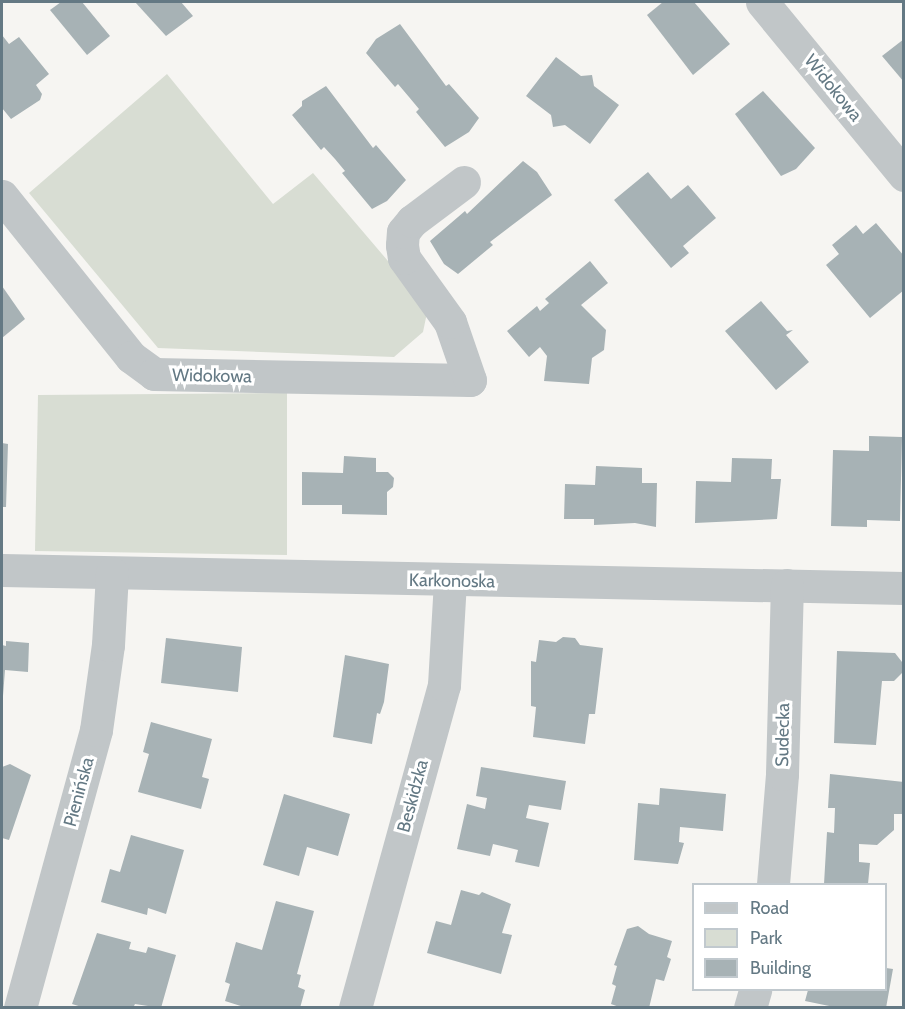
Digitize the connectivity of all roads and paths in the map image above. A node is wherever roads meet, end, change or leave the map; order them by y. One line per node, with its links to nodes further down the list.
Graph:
1 (762, 2): 2 (street, Widokowa)
2 (903, 175)
3 (464, 182): 4 (street, Widokowa)
4 (2, 196)
5 (2, 570): 6 (street, Karkonoska)
6 (112, 573): 7 (street, Karkonoska); 12 (street, Pienińska)
7 (450, 582): 8 (street, Karkonoska); 13 (street, Beskidzka)
8 (787, 585): 9 (street, Karkonoska); 10 (street, Sudecka)
9 (903, 588)
10 (773, 883)
11 (755, 991): 14 (street)
12 (20, 1008)
13 (355, 1008)
14 (750, 1008)

